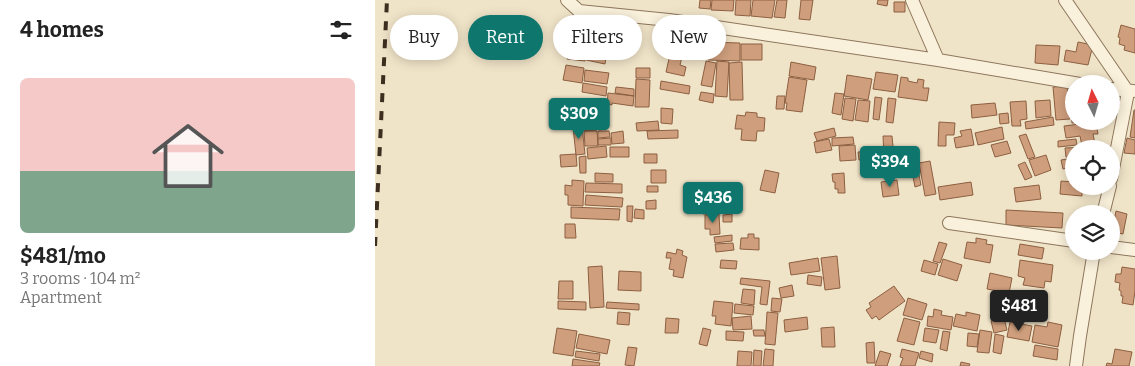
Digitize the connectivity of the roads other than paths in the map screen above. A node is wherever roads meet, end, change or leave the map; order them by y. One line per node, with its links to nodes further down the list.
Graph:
1 (567, 0): 4 (street)
2 (912, 0): 4 (street)
3 (1065, 0): 6 (street)
4 (938, 60): 5 (street)
5 (1065, 81)
6 (1132, 91): 7 (street)
7 (1120, 141)
8 (949, 223): 9 (street)
9 (1065, 240)
10 (1120, 248): 11 (street)
11 (1135, 250)
12 (1093, 260): 13 (street)
13 (1076, 366)

